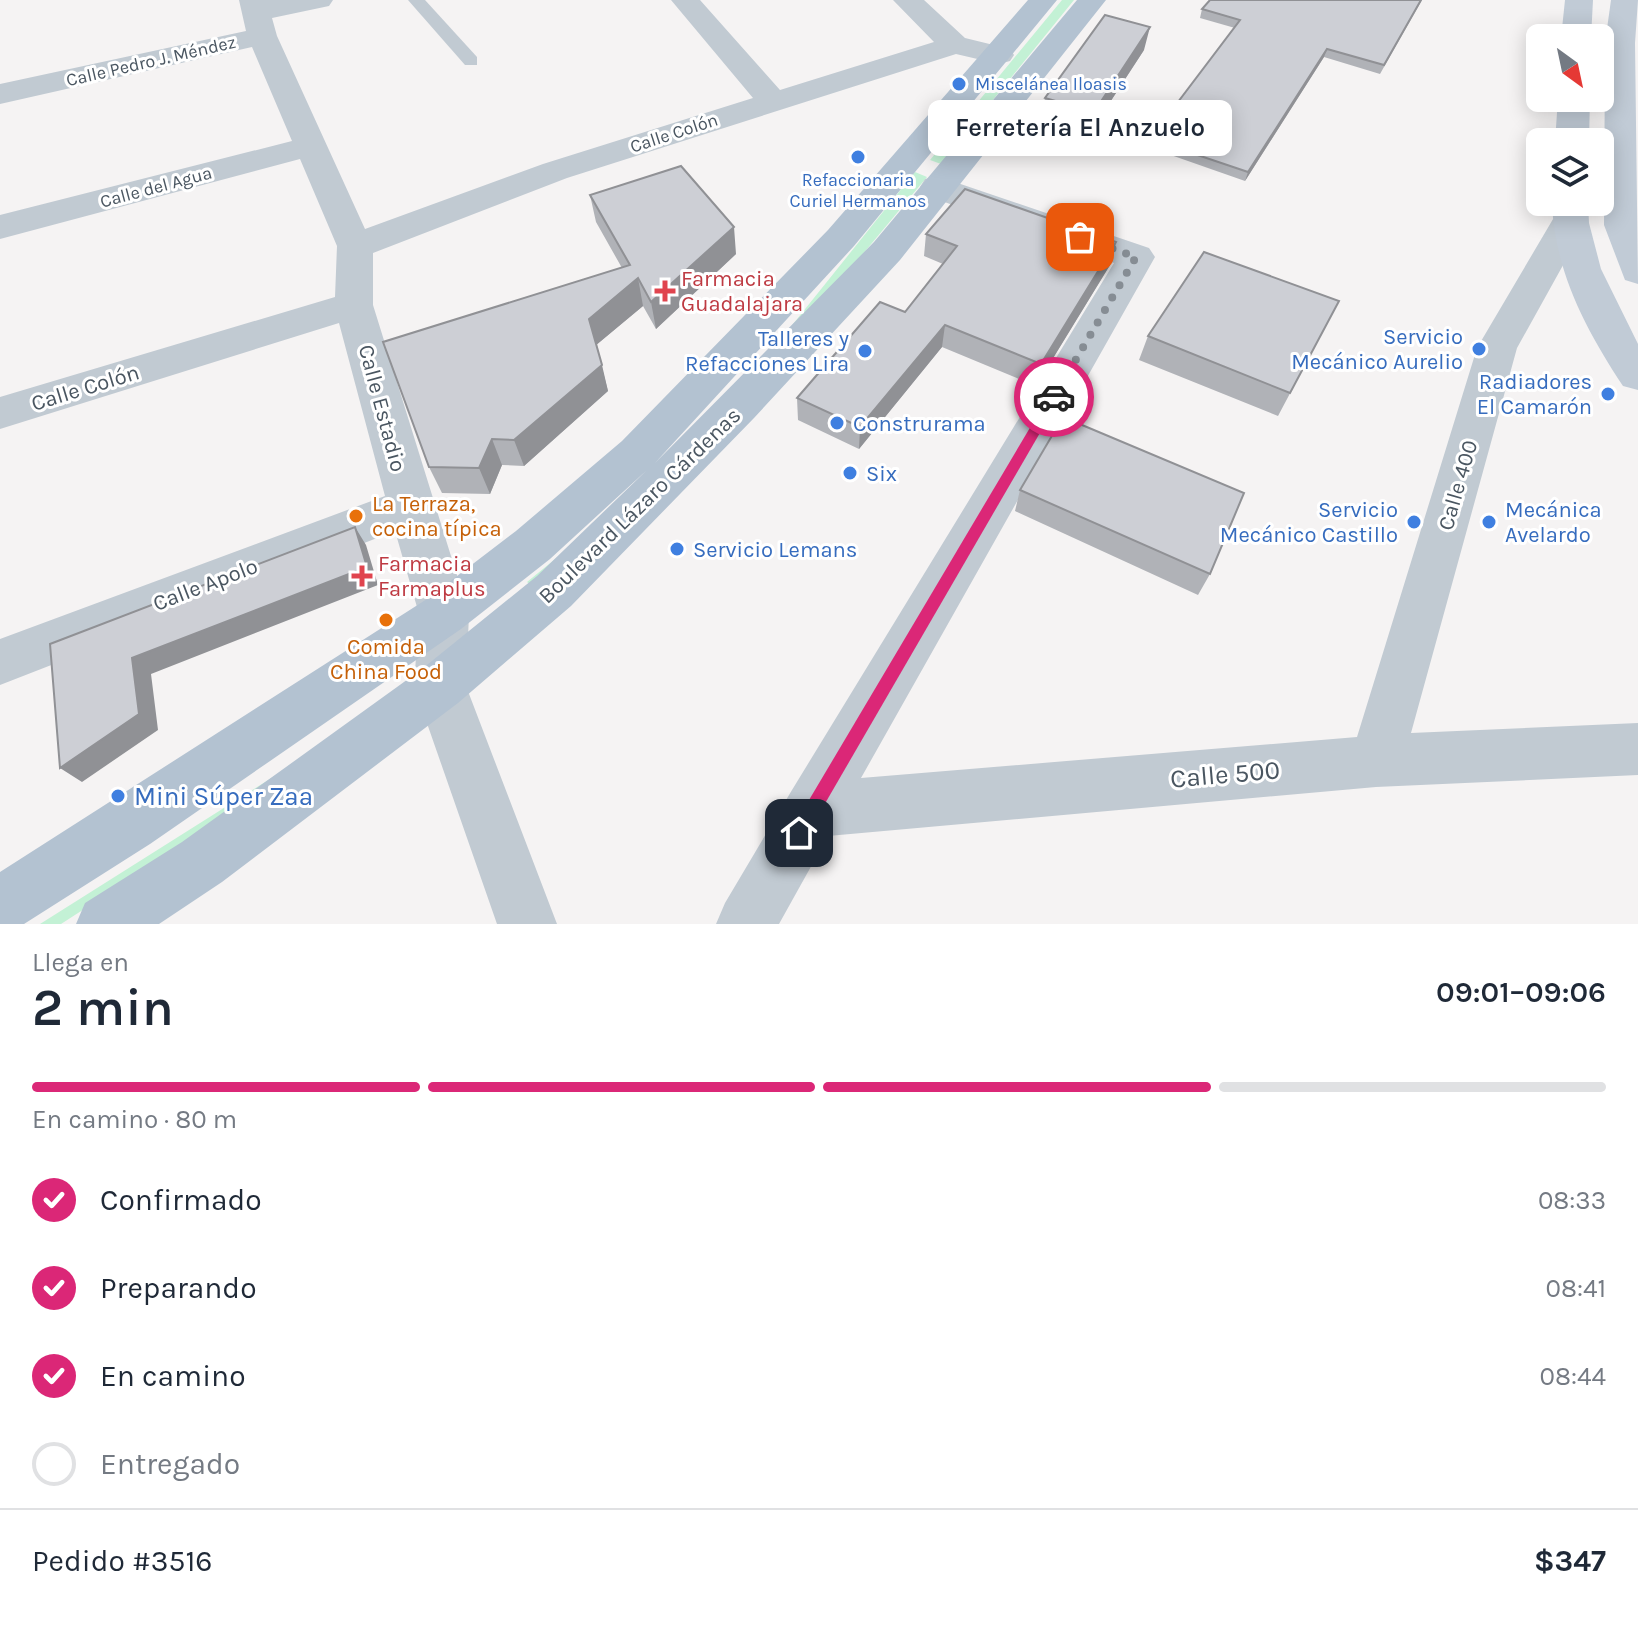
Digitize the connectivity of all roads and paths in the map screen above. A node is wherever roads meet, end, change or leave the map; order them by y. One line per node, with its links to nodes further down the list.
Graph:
1 (319, 0): 9 (street, Calle Pedro J. Méndez)
2 (416, 0): 13 (lane)
3 (685, 0): 15 (street)
4 (907, 0): 11 (street)
5 (1043, 0): 12 (main road, Boulevard Lázaro Cárdenas)
6 (1092, 0): 17 (main road, Boulevard Lázaro Cárdenas)
7 (1579, 0): 10 (main road)
8 (1625, 0): 22 (main road)
9 (257, 16): 14 (street, Calle Pedro J. Méndez); 16 (street, Calle Estadio)
10 (1577, 24)
11 (955, 45): 12 (street, Calle Colón); 15 (street, Calle Colón)
12 (999, 55): 27 (main road, Boulevard Lázaro Cárdenas)
13 (471, 61)
14 (0, 94)
15 (773, 101): 21 (street, Calle Colón)
16 (311, 146): 20 (street, Calle del Agua); 21 (street, Calle Estadio)
17 (937, 187): 29 (main road, Boulevard Lázaro Cárdenas); 32 (street)
18 (1567, 216): 31 (street, Calle 400)
19 (1570, 216): 24 (main road)
20 (0, 227)
21 (355, 246): 23 (street, Calle Estadio)
22 (1638, 271)
23 (354, 305): 25 (street, Calle Colón); 26 (street, Calle Estadio)
24 (1638, 375)
25 (0, 413)
26 (410, 506): 27 (street, Calle Estadio); 28 (street, Calle Apolo)
27 (444, 614): 29 (street, Calle Estadio); 33 (main road, Boulevard Lázaro Cárdenas)
28 (0, 662)
29 (440, 686): 34 (main road, Boulevard Lázaro Cárdenas); 35 (street, Calle Estadio)
30 (1638, 749): 31 (street, Calle 500)
31 (1376, 761): 32 (street, Calle 500)
32 (812, 810): 36 (street)
33 (0, 905)
34 (106, 924)
35 (527, 924)
36 (746, 924)

